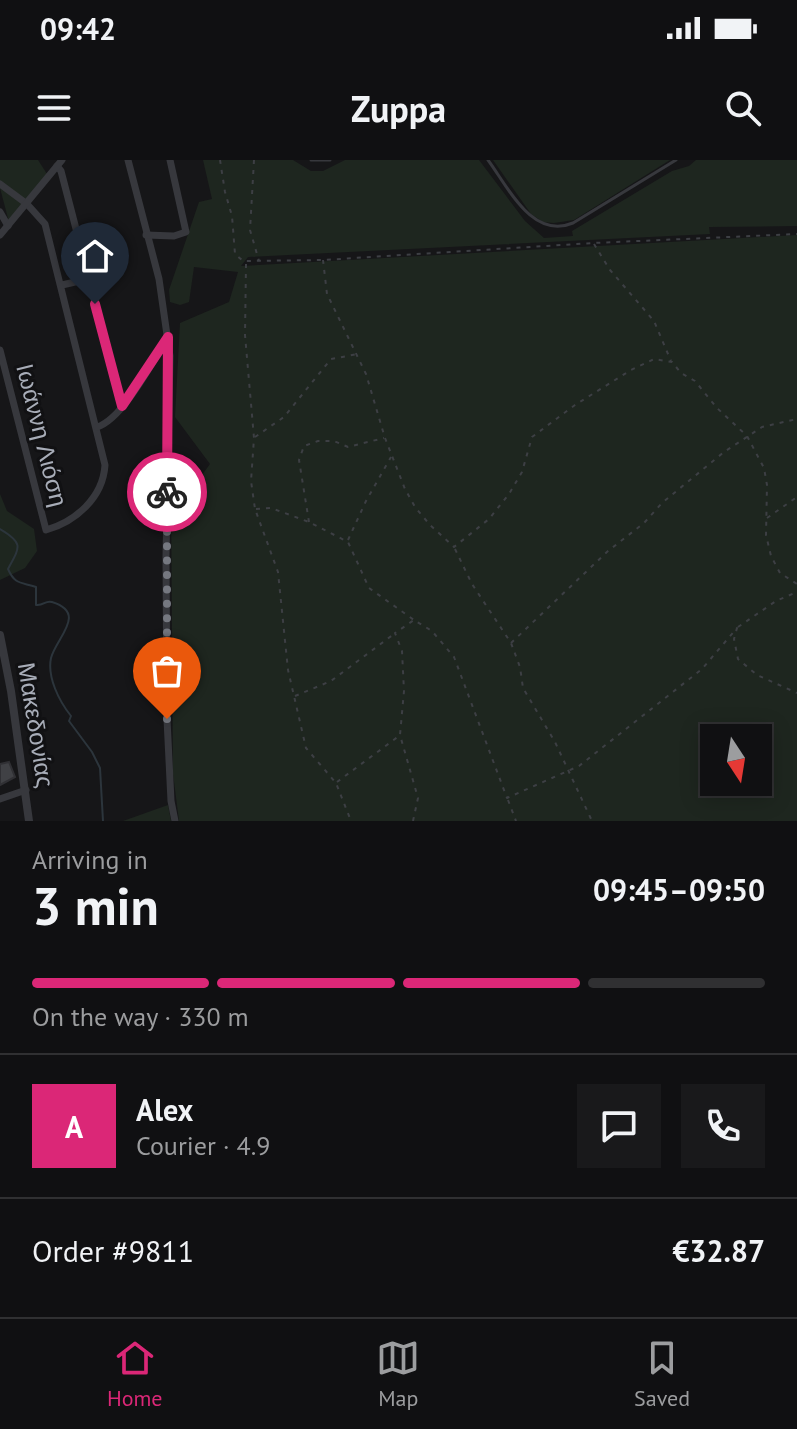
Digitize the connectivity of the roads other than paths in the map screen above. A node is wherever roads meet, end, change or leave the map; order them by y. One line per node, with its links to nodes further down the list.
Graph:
1 (128, 160): 13 (street)
2 (170, 160): 13 (street)
3 (311, 160): 4 (lane)
4 (330, 160)
5 (488, 160): 6 (lane)
6 (676, 160)
7 (60, 163): 9 (street); 14 (street)
8 (0, 184): 9 (street)
9 (27, 204): 11 (street); 15 (street)
10 (0, 212): 11 (street)
11 (8, 226): 12 (street)
12 (0, 235)
13 (146, 235): 16 (street)
14 (88, 279): 15 (street); 18 (street)
15 (62, 285): 19 (street)
16 (168, 337): 18 (street); 26 (street)
17 (0, 350): 19 (street, Ιωάννη Λιόση)
18 (122, 406): 19 (street)
19 (97, 427)
20 (0, 635): 21 (street, Μακεδονίας)
21 (11, 691): 22 (street); 23 (street, Μακεδονίας)
22 (0, 695)
23 (26, 790): 24 (street); 25 (street, Μακεδονίας)
24 (0, 799)
25 (29, 821)
26 (175, 821)

